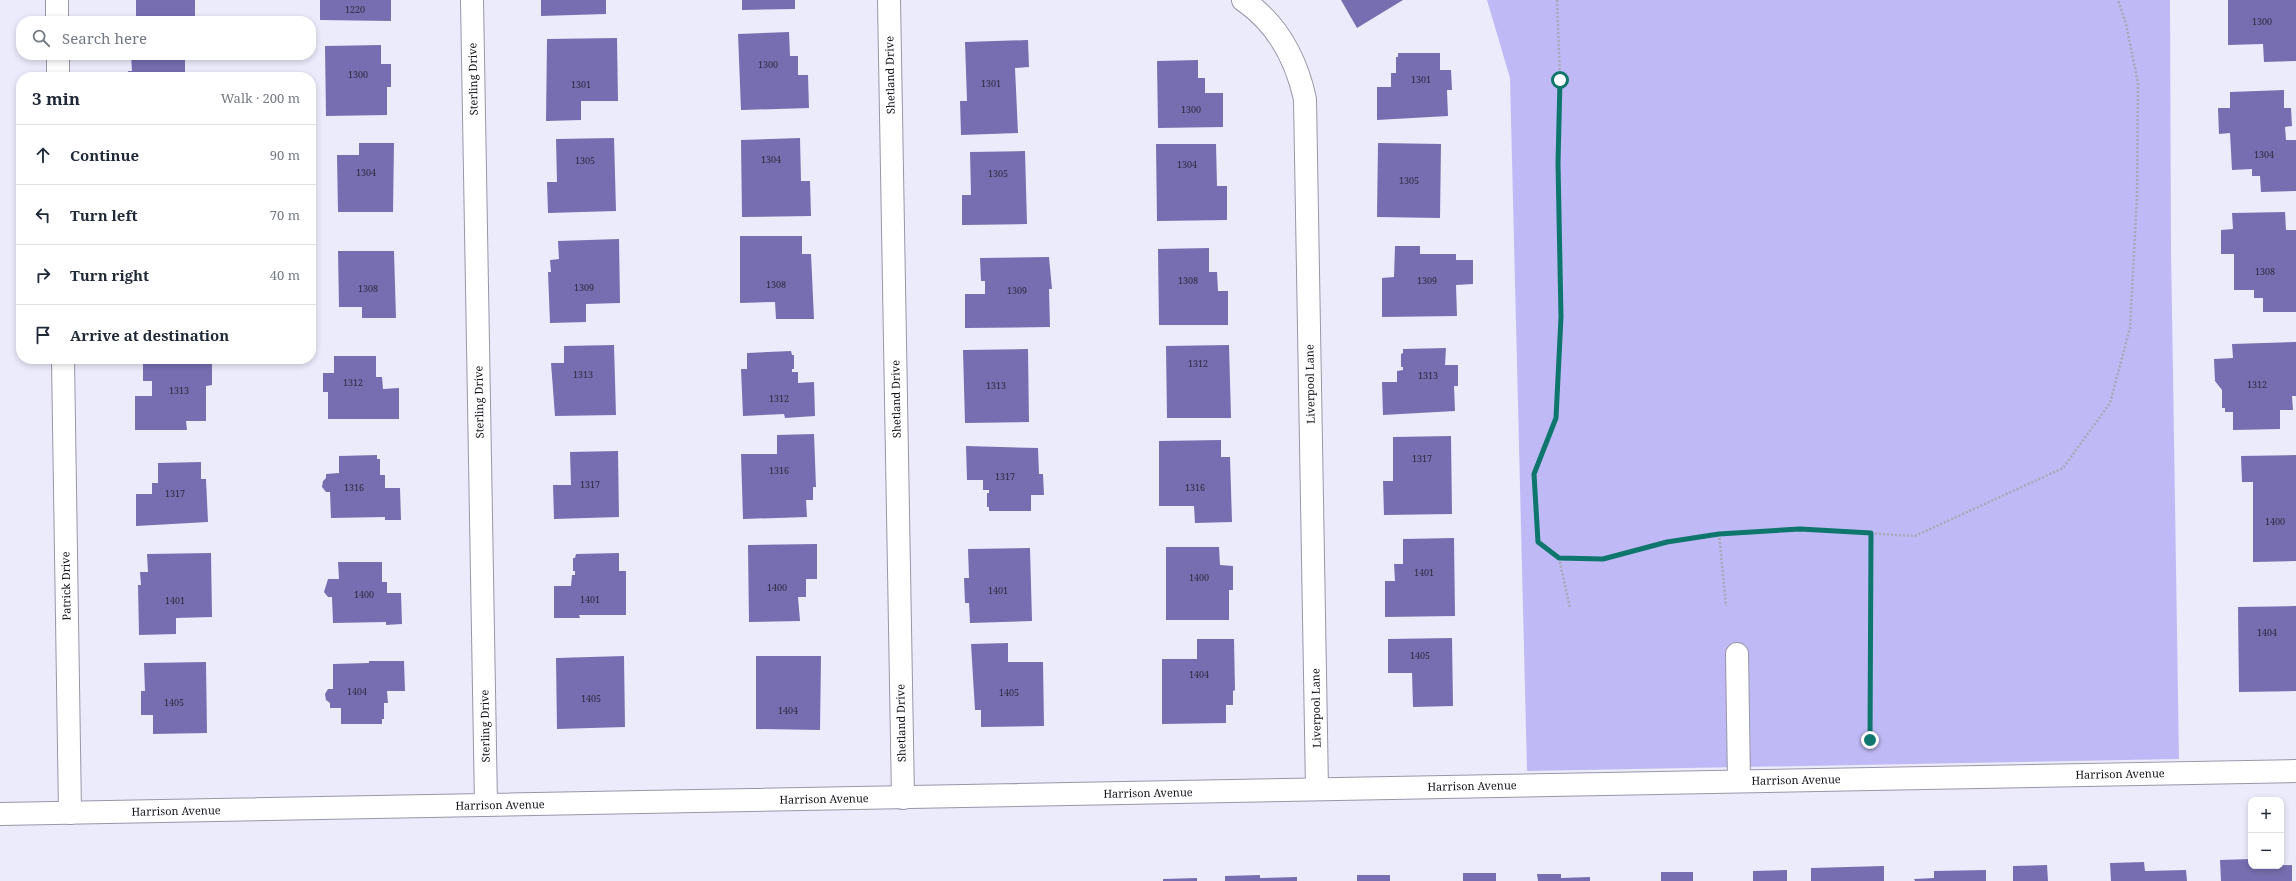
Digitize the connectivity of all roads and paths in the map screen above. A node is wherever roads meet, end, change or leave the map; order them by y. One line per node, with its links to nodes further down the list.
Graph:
1 (57, 0): 7 (street)
2 (472, 0): 22 (street, Sterling Drive)
3 (889, 0): 21 (street, Shetland Drive)
4 (1242, 0): 20 (street, Liverpool Lane)
5 (1557, 0): 13 (path)
6 (2118, 0): 11 (path)
7 (57, 16)
8 (58, 60): 9 (street)
9 (58, 72)
10 (63, 364): 23 (street, Patrick Drive)
11 (1871, 533): 12 (path); 17 (path)
12 (1719, 534): 13 (path); 14 (path)
13 (1559, 558): 15 (path)
14 (1726, 606)
15 (1570, 608)
16 (1737, 654): 19 (street)
17 (1870, 755)
18 (2296, 771): 19 (street, Harrison Avenue)
19 (1739, 781): 20 (street, Harrison Avenue)
20 (1317, 789): 21 (street, Harrison Avenue)
21 (903, 798): 22 (street, Harrison Avenue)
22 (486, 805): 23 (street, Harrison Avenue)
23 (70, 813): 24 (street, Harrison Avenue)
24 (0, 814)

